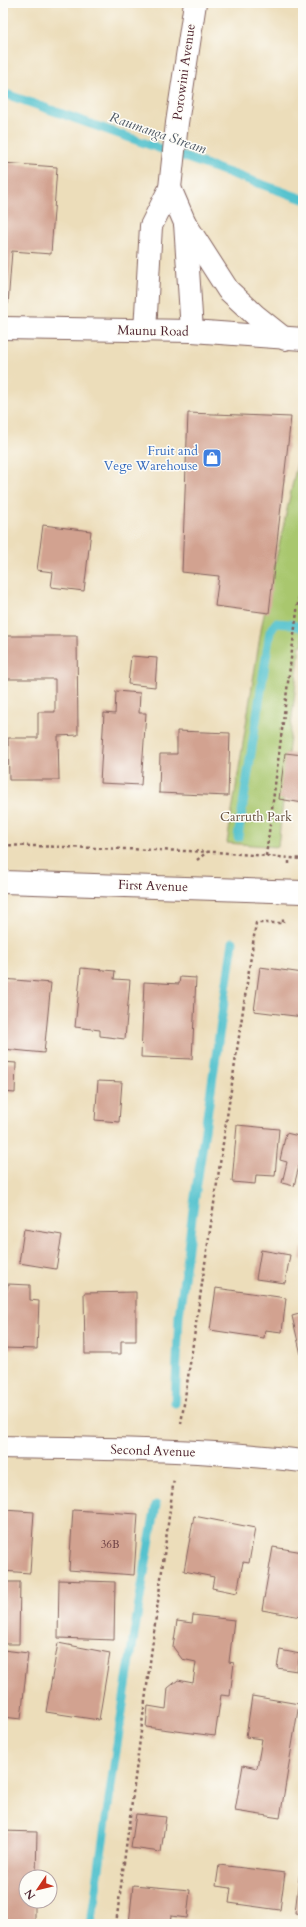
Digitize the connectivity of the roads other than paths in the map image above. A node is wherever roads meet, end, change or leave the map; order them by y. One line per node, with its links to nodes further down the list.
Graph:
1 (195, 3): 2 (main road, Porowini Avenue)
2 (170, 188): 3 (main road, Porowini Avenue); 5 (main road, Porowini Avenue)
3 (185, 223): 6 (main road, Porowini Avenue); 7 (main road, Porowini Avenue)
4 (3, 328): 5 (main road, Maunu Road)
5 (145, 331): 6 (main road, Maunu Road)
6 (192, 331): 7 (main road, Maunu Road)
7 (294, 339)
8 (3, 882): 9 (main road, First Avenue)
9 (303, 892)
10 (3, 1447): 11 (main road, Second Avenue)
11 (303, 1461)

